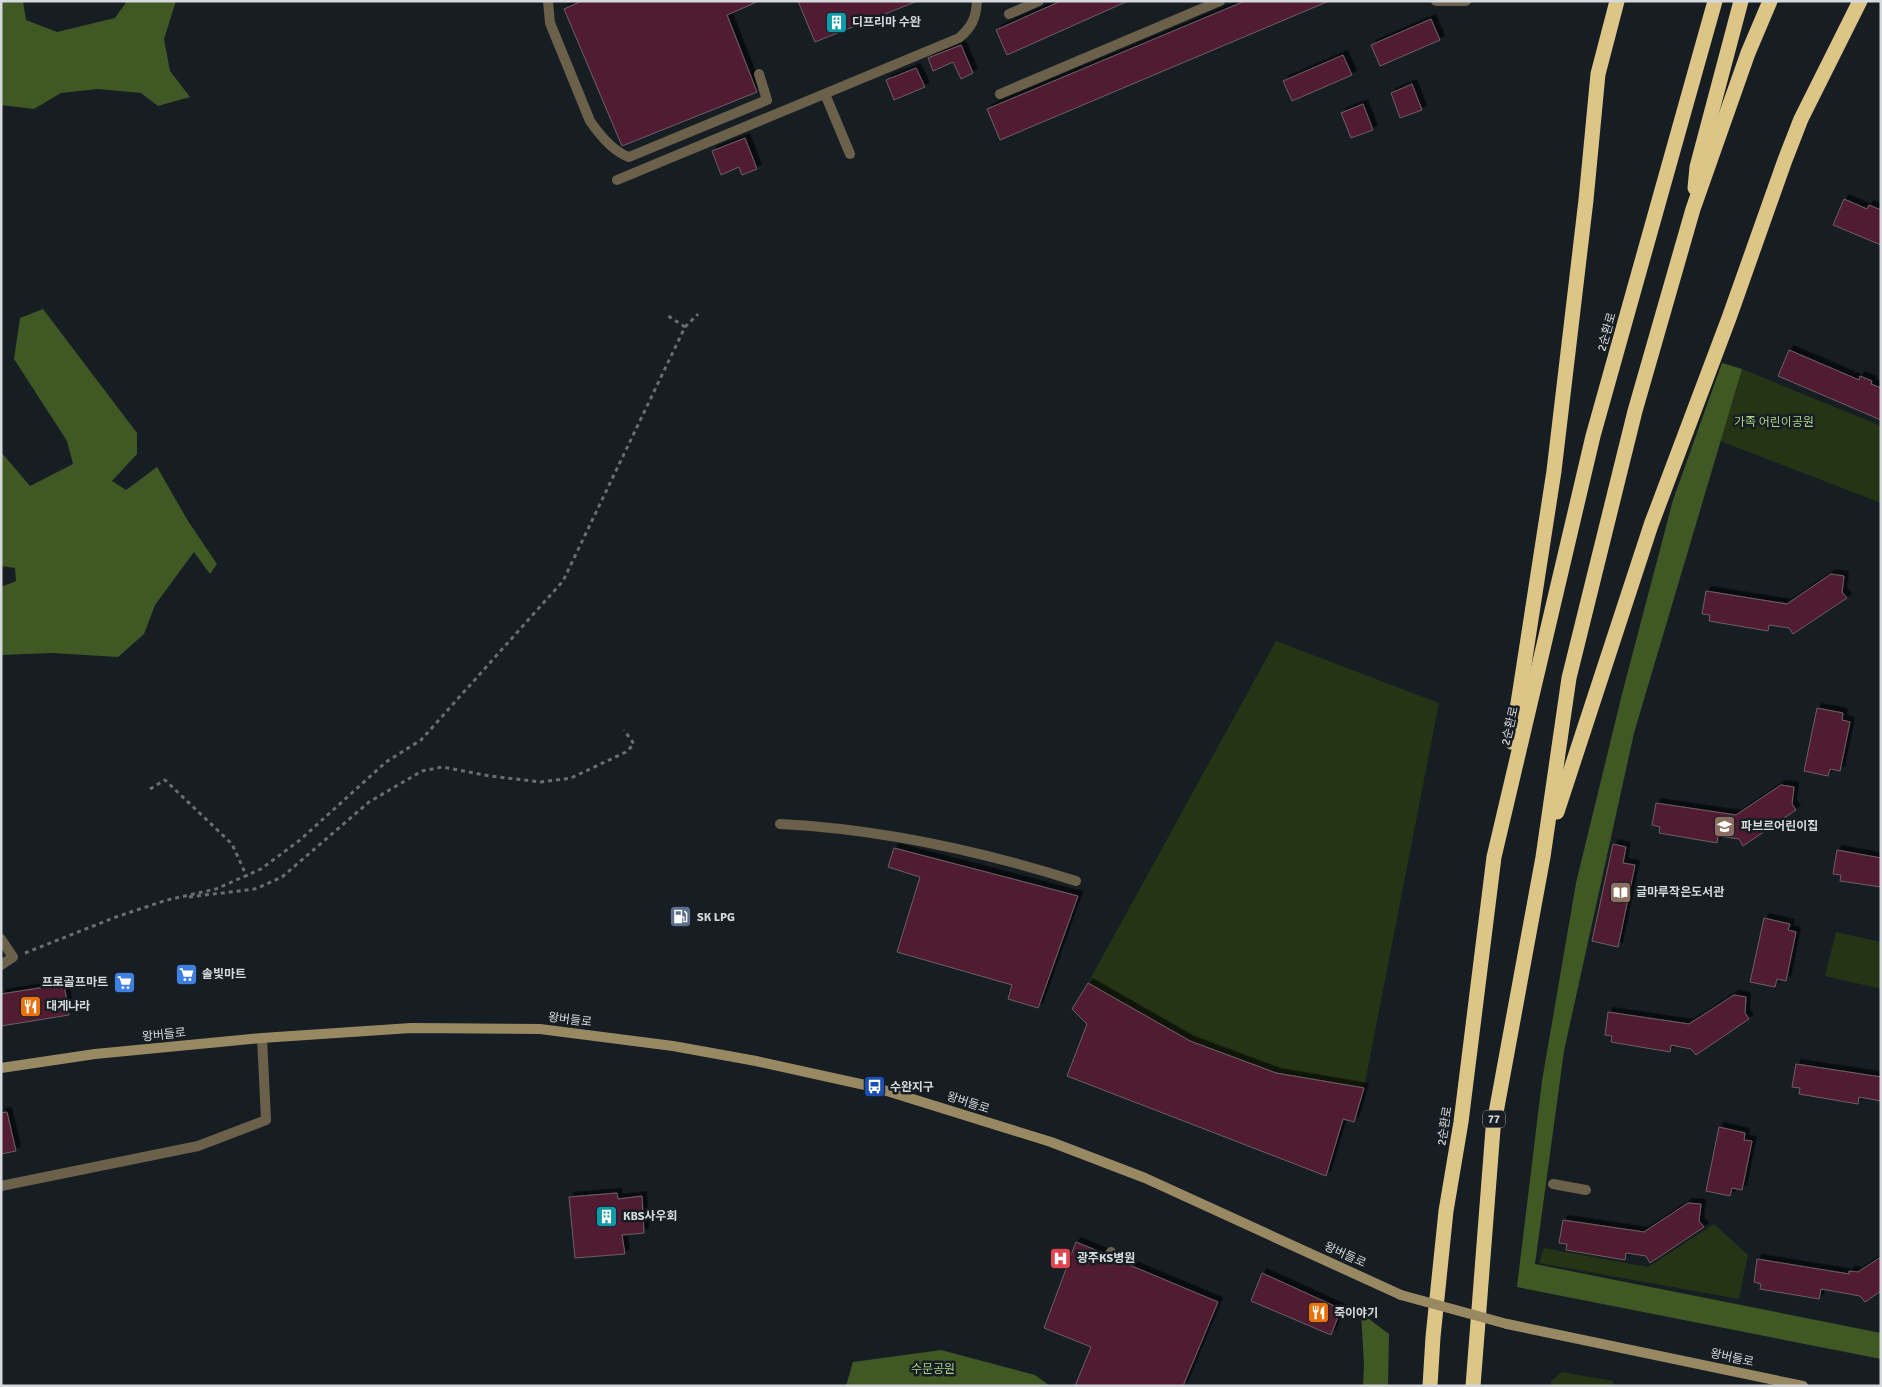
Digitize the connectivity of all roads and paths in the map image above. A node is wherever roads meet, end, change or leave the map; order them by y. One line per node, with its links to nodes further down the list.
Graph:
1 (548, 1): 13 (street)
2 (977, 1): 14 (street)
3 (1039, 1): 12 (street)
4 (1220, 1): 15 (street)
5 (1436, 1): 6 (street)
6 (1466, 1)
7 (1617, 1): 25 (highway)
8 (1714, 1): 25 (highway, 2순환로)
9 (1741, 1): 18 (highway)
10 (1770, 1): 18 (highway)
11 (1860, 1): 26 (highway)
12 (1009, 14)
13 (758, 74)
14 (824, 94): 16 (street); 17 (street)
15 (1000, 94)
16 (850, 154)
17 (616, 180)
18 (1694, 209): 26 (highway)
19 (698, 314): 21 (path)
20 (667, 315): 21 (path)
21 (685, 327): 27 (path)
22 (624, 730): 29 (path)
23 (150, 789): 27 (path)
24 (780, 824): 28 (street)
25 (1494, 857): 38 (highway, 2순환로)
26 (1542, 857): 39 (highway, 77)
27 (247, 877): 29 (path)
28 (1076, 881)
29 (167, 900): 31 (path)
30 (1, 939): 31 (street)
31 (13, 958): 32 (street)
32 (1, 965)
33 (262, 1038): 34 (main road, 왕버들로); 36 (street); 40 (main road, 왕버들로, bridge)
34 (1, 1068)
35 (1553, 1184): 37 (street)
36 (1, 1186)
37 (1586, 1190)
38 (1430, 1386)
39 (1473, 1386)
40 (1803, 1386)

